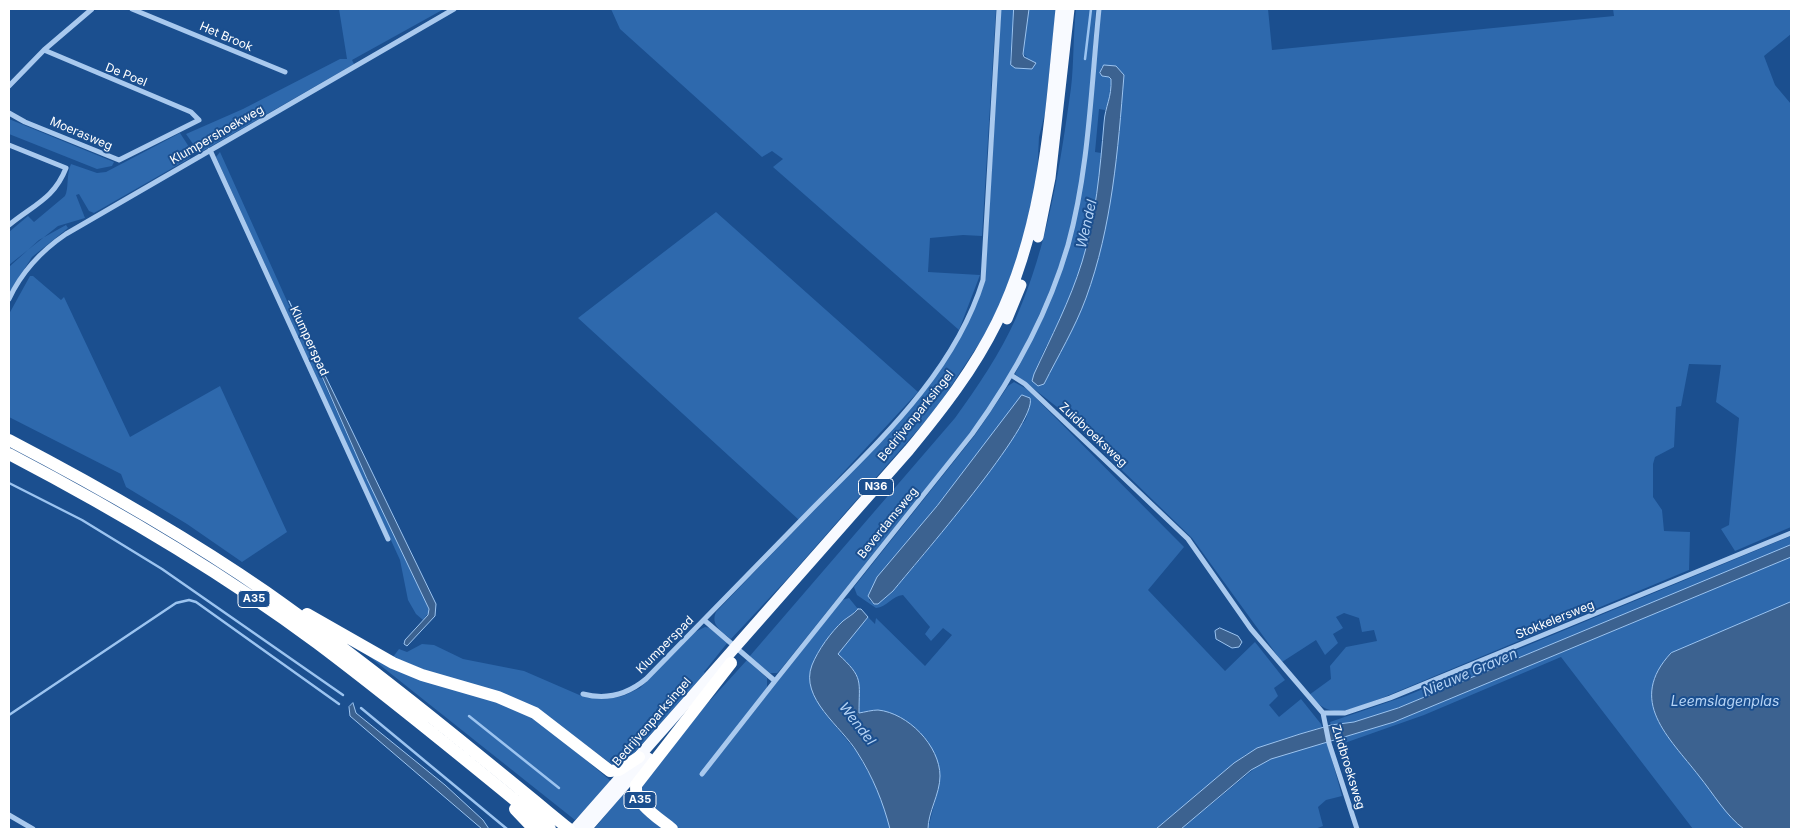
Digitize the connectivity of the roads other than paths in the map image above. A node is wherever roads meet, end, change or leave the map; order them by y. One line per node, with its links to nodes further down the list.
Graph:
1 (92, 9): 8 (street)
2 (132, 9): 9 (street, Het Brook)
3 (454, 9): 14 (street, Klumpershoekweg)
4 (999, 9): 23 (street)
5 (1061, 9): 24 (highway, Bedrijvenparksingel / N36)
6 (1069, 9): 24 (highway, Bedrijvenparksingel / N36)
7 (1099, 9): 17 (street)
8 (44, 50): 10 (street); 12 (street, De Poel)
9 (285, 72)
10 (9, 86)
11 (9, 113): 12 (street, Moerasweg)
12 (199, 120)
13 (9, 146): 15 (street)
14 (210, 150): 16 (street, Klumpershoekweg); 21 (street, Klumperspad)
15 (10, 224)
16 (9, 299)
17 (1012, 374): 26 (street, Beverdamsweg); 28 (street, Zuidbroeksweg)
18 (9, 440): 22 (highway, A35)
19 (9, 454): 30 (highway, A35)
20 (1791, 533): 28 (street, Stokkelersweg)
21 (388, 539)
22 (265, 591): 29 (highway, A35); 37 (highway, A35)
23 (704, 620): 26 (street); 27 (street, Klumperspad)
24 (744, 643): 25 (highway, Bedrijvenparksingel / N36)
25 (732, 659): 29 (highway, Bedrijvenparksingel / N36); 33 (highway, Bedrijvenparksingel / N36); 39 (highway, A35)
26 (775, 682): 31 (street, Beverdamsweg)
27 (583, 694)
28 (1323, 713): 40 (street, Zuidbroeksweg)
29 (639, 757): 33 (highway, Bedrijvenparksingel / N36)
30 (480, 772): 35 (highway, A35); 36 (highway, A35)
31 (702, 774)
32 (9, 815): 34 (street)
33 (589, 822): 38 (highway, Bedrijvenparksingel / N36)
34 (34, 829)
35 (534, 829)
36 (550, 829)
37 (570, 829)
38 (575, 829)
39 (672, 829)
40 (1357, 829)

